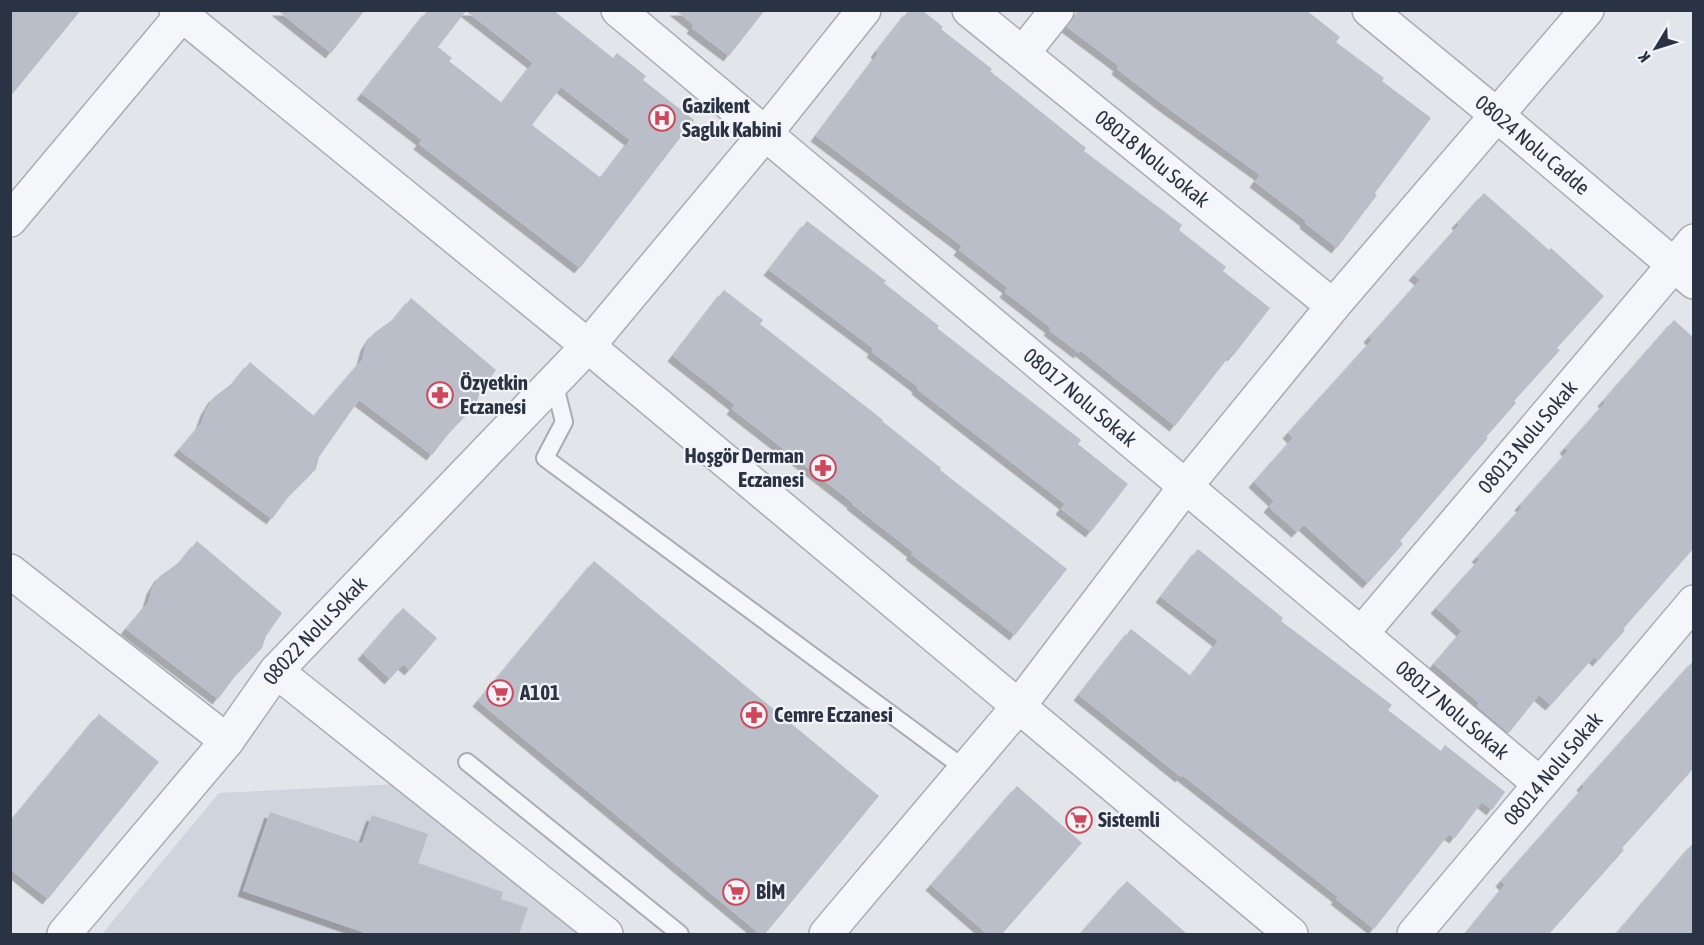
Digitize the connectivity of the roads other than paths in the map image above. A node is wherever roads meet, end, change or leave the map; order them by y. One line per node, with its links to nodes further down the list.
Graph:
1 (618, 10): 10 (street, 08017 Nolu Sokak)
2 (864, 10): 10 (street, 08022 Nolu Sokak)
3 (969, 10): 8 (street, 08018 Nolu Sokak)
4 (1057, 10): 8 (street)
5 (1369, 10): 9 (street, 08024 Nolu Cadde)
6 (1587, 10): 9 (street)
7 (181, 12): 11 (street); 15 (street)
8 (1023, 53): 14 (street, 08018 Nolu Sokak)
9 (1498, 116): 13 (street, 08024 Nolu Cadde); 14 (street)
10 (765, 134): 15 (street, 08022 Nolu Sokak); 17 (street, 08017 Nolu Sokak)
11 (10, 220)
12 (1694, 241): 13 (street, 08013 Nolu Sokak)
13 (1683, 274): 20 (street, 08013 Nolu Sokak)
14 (1333, 306): 17 (street)
15 (588, 346): 16 (street, 08022 Nolu Sokak); 22 (street)
16 (554, 382): 21 (street, 08022 Nolu Sokak); 25 (lane)
17 (1185, 487): 20 (street, 08017 Nolu Sokak); 22 (street)
18 (10, 571): 23 (street)
19 (1694, 602): 26 (street, 08014 Nolu Sokak)
20 (1361, 634): 26 (street, 08017 Nolu Sokak)
21 (276, 671): 23 (street, 08022 Nolu Sokak); 28 (street)
22 (1018, 707): 25 (street); 31 (street)
23 (227, 741): 27 (street, 08022 Nolu Sokak)
24 (467, 762): 29 (lane)
25 (966, 769): 30 (street)
26 (1540, 784): 32 (street, 08014 Nolu Sokak)
27 (64, 934)
28 (606, 934)
29 (680, 934)
30 (826, 934)
31 (1291, 934)
32 (1413, 934)

